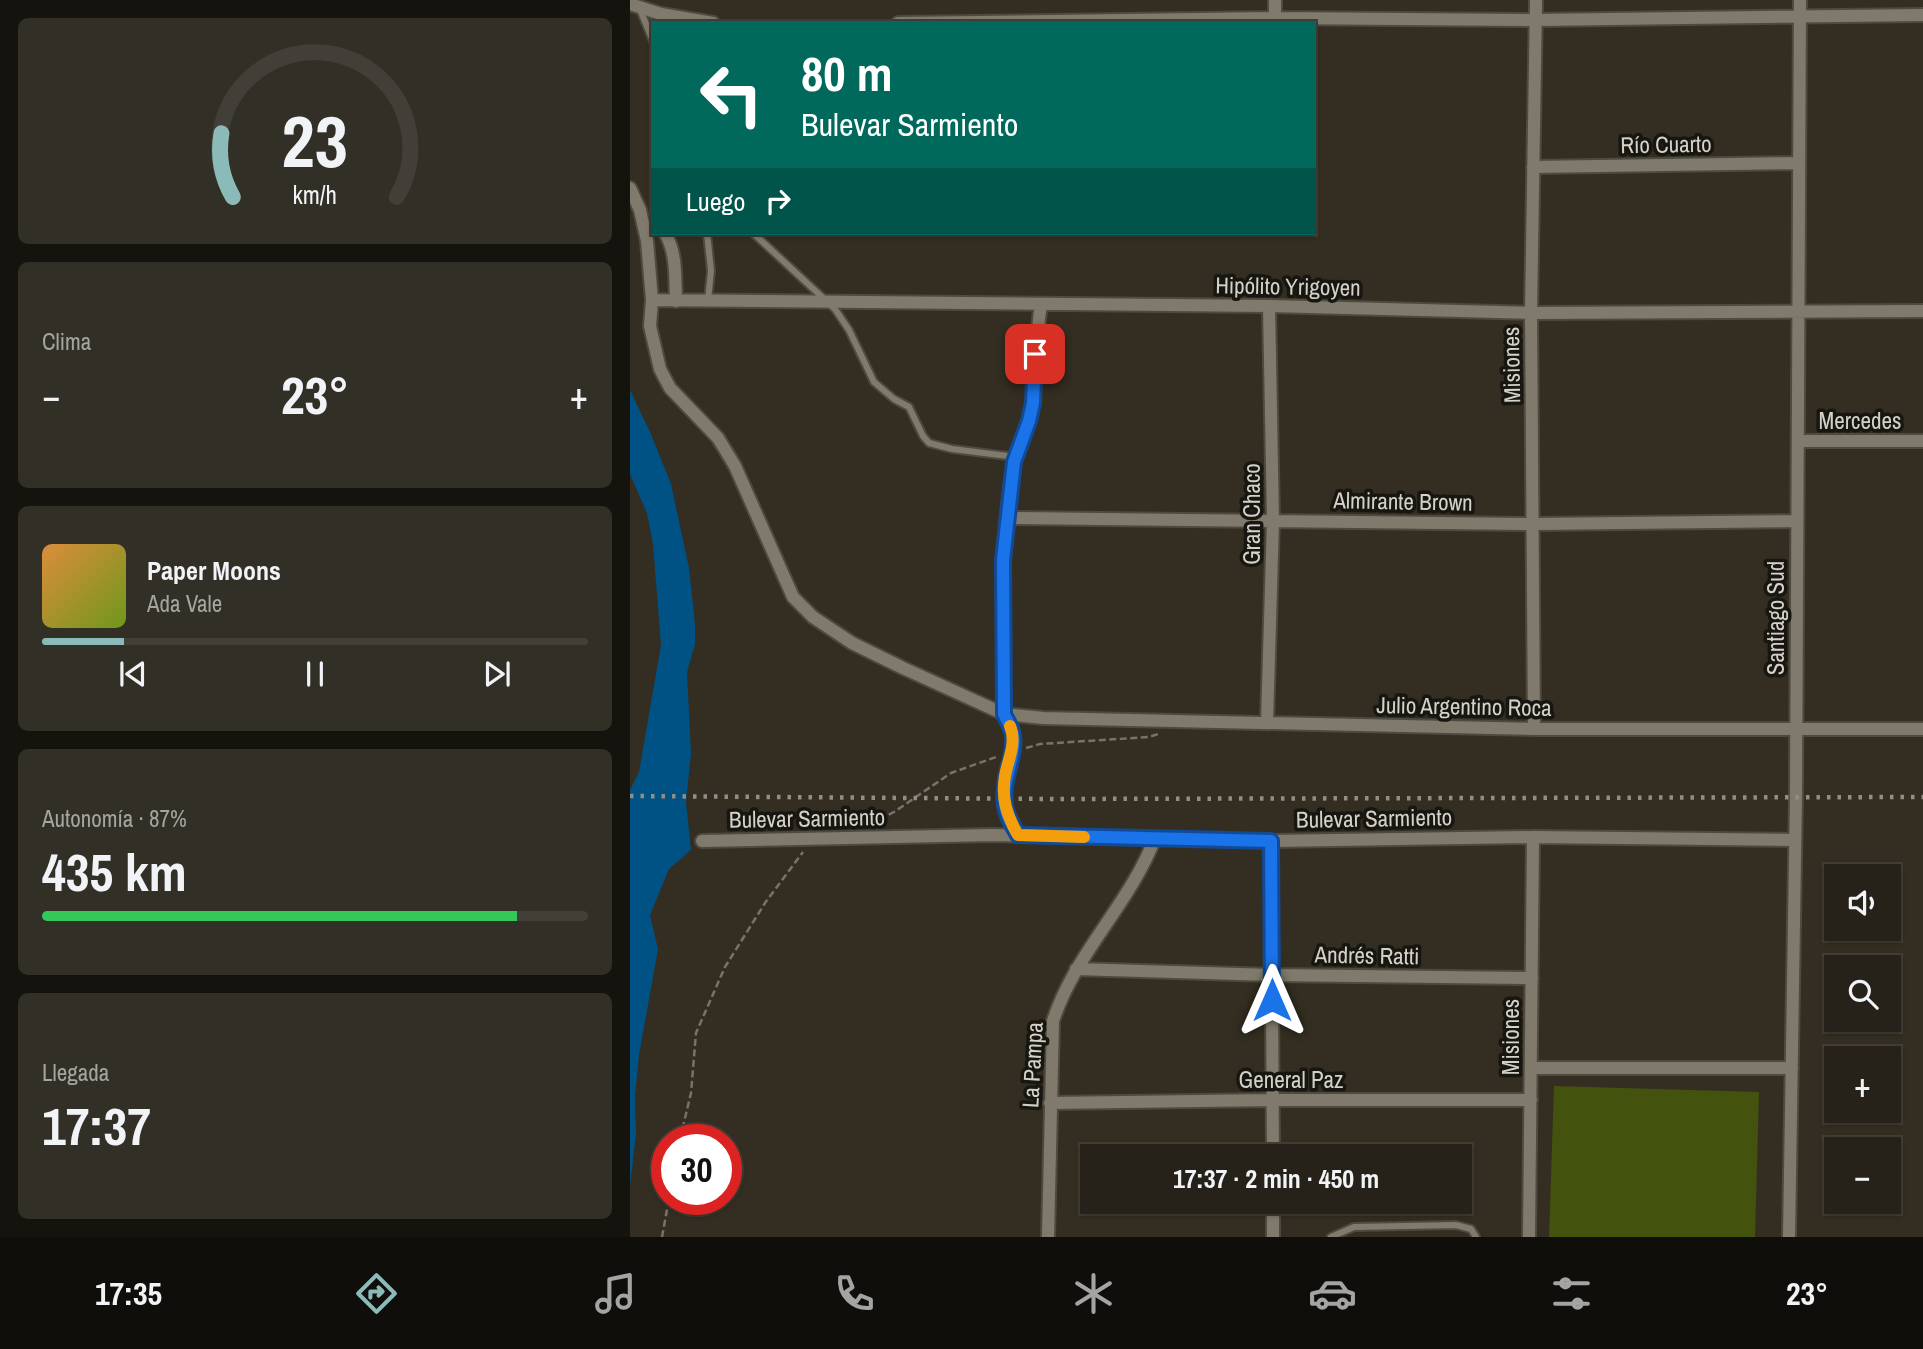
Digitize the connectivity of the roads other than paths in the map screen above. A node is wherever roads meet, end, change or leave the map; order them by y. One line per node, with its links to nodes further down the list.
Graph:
1 (1275, 0): 7 (street)
2 (1536, 0): 8 (street, Misiones)
3 (1800, 0): 6 (street, Santiago Sud)
4 (634, 6): 9 (street); 11 (lane)
5 (1923, 15): 6 (street)
6 (1800, 16): 8 (street); 12 (street, Santiago Sud)
7 (1275, 18): 8 (street); 10 (street)
8 (1535, 20): 13 (street, Misiones)
9 (701, 21)
10 (1049, 21)
11 (651, 37)
12 (1799, 163): 13 (street, Río Cuarto); 26 (street, Santiago Sud)
13 (1533, 167): 28 (street, Misiones)
14 (630, 188): 15 (street)
15 (640, 210): 16 (street); 20 (street, Julio Argentino Roca)
16 (651, 219)
17 (666, 235): 21 (street)
18 (707, 235): 22 (lane)
19 (754, 235): 23 (lane)
20 (652, 300): 21 (street, Hipólito Yrigoyen); 36 (street, Julio Argentino Roca)
21 (676, 301): 22 (street, Hipólito Yrigoyen)
22 (708, 301): 23 (street, Hipólito Yrigoyen)
23 (829, 303): 24 (street, Hipólito Yrigoyen); 31 (lane)
24 (1041, 305): 25 (street, Hipólito Yrigoyen); 31 (street)
25 (1269, 306): 28 (street, Hipólito Yrigoyen); 33 (street, Gran Chaco)
26 (1798, 310): 27 (street, Hipólito Yrigoyen); 28 (street, Hipólito Yrigoyen); 29 (street, Santiago Sud)
27 (1923, 311)
28 (1531, 313): 35 (street, Misiones)
29 (1798, 441): 30 (street, Mercedes); 34 (street, Santiago Sud)
30 (1923, 441)
31 (1016, 457): 32 (street)
32 (1007, 518): 33 (street, Almirante Brown); 36 (street)
33 (1273, 520): 35 (street, Almirante Brown); 37 (street, Gran Chaco)
34 (1797, 521): 35 (street, Almirante Brown); 40 (street, Santiago Sud)
35 (1534, 524): 38 (street, Misiones)
36 (1004, 714): 37 (street, Julio Argentino Roca); 41 (street)
37 (1267, 722): 38 (street, Julio Argentino Roca)
38 (1534, 729): 40 (street, Julio Argentino Roca)
39 (1923, 729): 40 (street, Julio Argentino Roca)
40 (1796, 730): 44 (street, Santiago Sud)
41 (1018, 835): 43 (street, Bulevar Sarmiento); 45 (street, Bulevar Sarmiento)
42 (1533, 837): 44 (street, Bulevar Sarmiento); 46 (street, Bulevar Sarmiento); 49 (street, Misiones)
43 (1155, 838): 46 (street, Bulevar Sarmiento); 47 (street, La Pampa)
44 (1795, 840): 51 (street, Santiago Sud)
45 (702, 841)
46 (1271, 841): 48 (street)
47 (1076, 969): 48 (street, Andrés Ratti); 54 (street, La Pampa)
48 (1271, 975): 49 (street, Andrés Ratti); 52 (street)
49 (1532, 978): 50 (street, Misiones)
50 (1531, 1068): 51 (street); 53 (street, Misiones)
51 (1791, 1068): 62 (street, Santiago Sud)
52 (1272, 1100): 53 (street, General Paz); 54 (street, General Paz); 55 (street)
53 (1531, 1100): 61 (street, Misiones)
54 (1050, 1102): 57 (street, La Pampa)
55 (1273, 1144)
56 (1273, 1214): 58 (street)
57 (1048, 1237)
58 (1273, 1237)
59 (1331, 1237): 60 (lane)
60 (1476, 1237)
61 (1529, 1237)
62 (1788, 1237)

